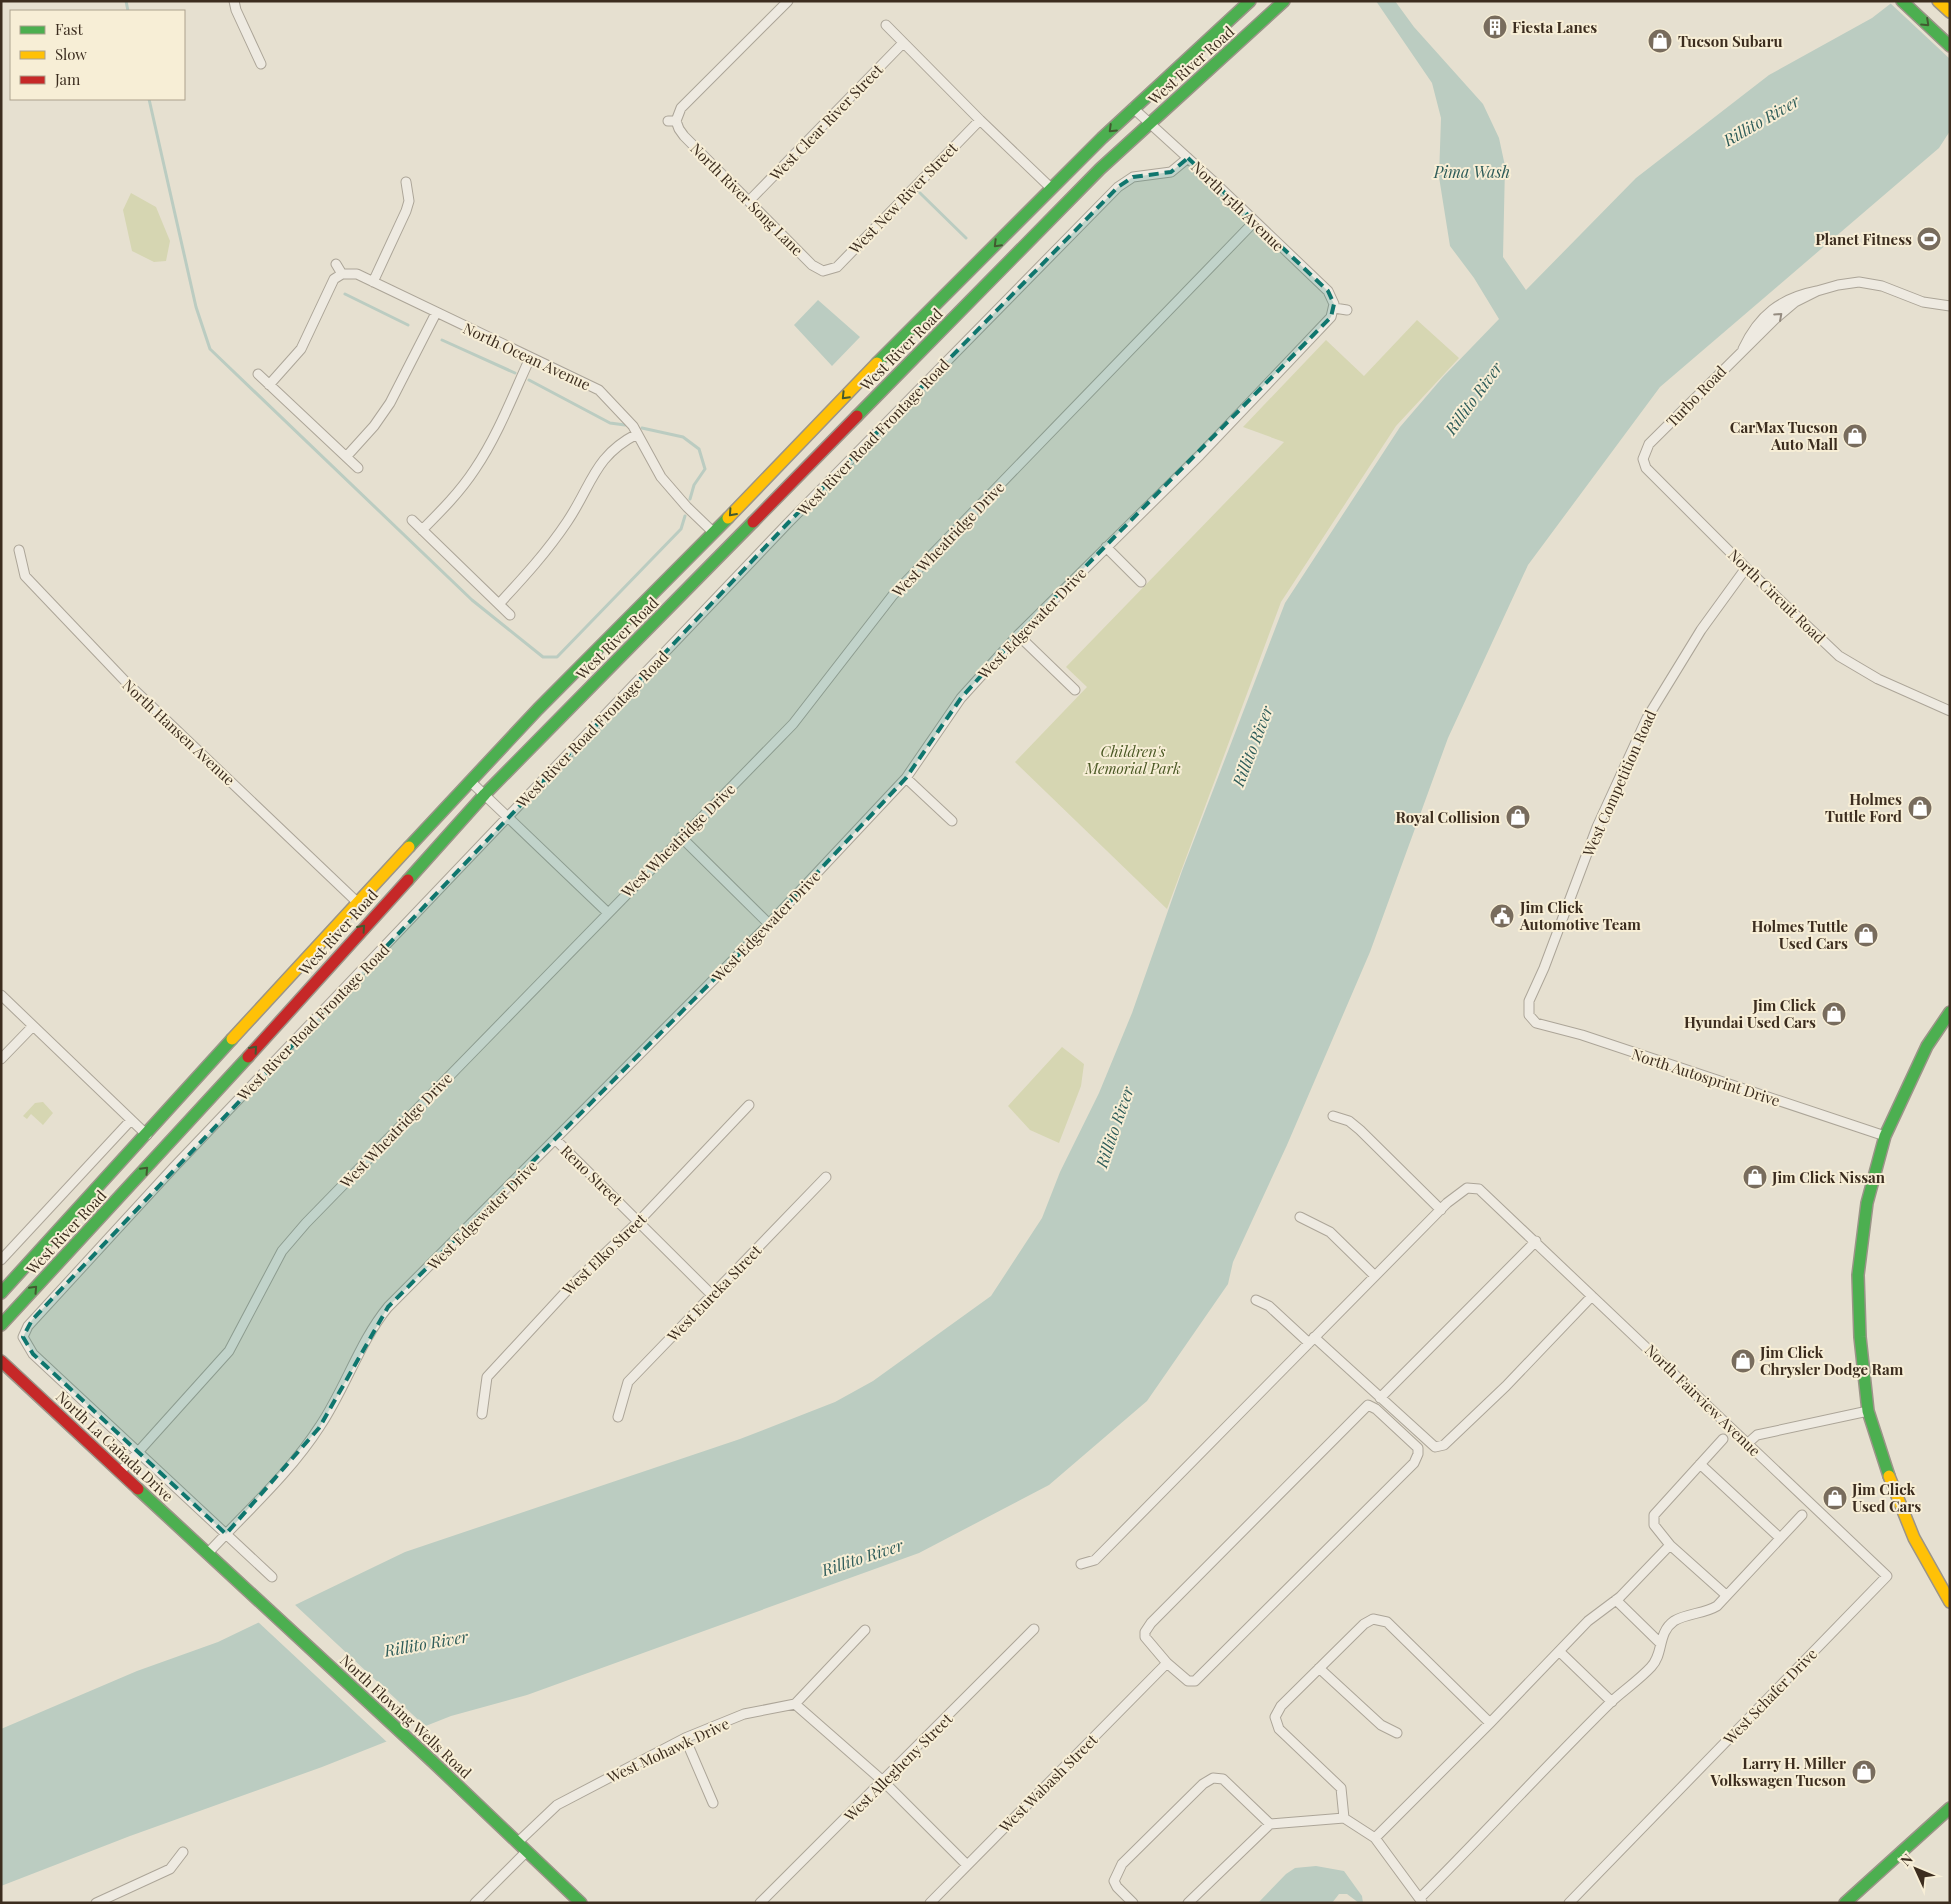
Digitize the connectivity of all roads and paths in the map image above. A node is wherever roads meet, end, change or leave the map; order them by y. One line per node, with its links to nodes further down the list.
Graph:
1 (234, 1): 11 (street)
2 (788, 1): 18 (street, North River Song Lane)
3 (1250, 1): 12 (main road, West River Road)
4 (1284, 1): 14 (main road, West River Road)
5 (1902, 1): 10 (main road, one-way to 10)
6 (1938, 1): 7 (main road)
7 (1950, 12)
8 (886, 25): 9 (street)
9 (903, 43): 13 (street); 18 (street, West Clear River Street)
10 (1950, 46)
11 (261, 64)
12 (1134, 108): 14 (street, North 15th Avenue); 17 (main road, West River Road, one-way to 17)
13 (980, 120): 17 (street); 22 (street, West New River Street)
14 (1149, 122): 15 (street, North 15th Avenue); 49 (main road, West River Road)
15 (1188, 158): 19 (street, North 15th Avenue); 50 (street, West River Road Frontage Road)
16 (406, 182): 23 (street)
17 (1052, 189): 37 (main road, West River Road, one-way to 37)
18 (750, 200): 22 (street, North River Song Lane)
19 (1254, 222): 25 (street, North 15th Avenue); 52 (street, West Wheatridge Drive)
20 (336, 264): 21 (street)
21 (342, 274): 23 (street, North Ocean Avenue); 30 (street)
22 (824, 275)
23 (374, 282): 27 (street, North Ocean Avenue)
24 (1950, 306): 32 (street, Turbo Road)
25 (1334, 308): 26 (street); 38 (street, West Edgewater Drive)
26 (1348, 310)
27 (436, 313): 28 (street, North Ocean Avenue); 33 (street)
28 (530, 358): 31 (street, North Ocean Avenue); 36 (street)
29 (258, 374): 30 (street)
30 (270, 385): 33 (street)
31 (636, 434): 37 (street, North Ocean Avenue); 42 (street)
32 (1649, 444): 40 (street, North Circuit Road)
33 (346, 457): 34 (street)
34 (358, 468)
35 (412, 520): 36 (street)
36 (422, 530): 42 (street)
37 (714, 533): 48 (main road, West River Road)
38 (1106, 547): 41 (street); 44 (street, West Edgewater Drive)
39 (19, 550): 53 (street, North Hansen Avenue)
40 (1746, 568): 46 (street, North Circuit Road); 58 (street, West Competition Road)
41 (1141, 582)
42 (499, 604): 43 (street)
43 (510, 615)
44 (1018, 635): 45 (street); 47 (street, West Edgewater Drive)
45 (1075, 690)
46 (1950, 711)
47 (906, 778): 51 (street); 55 (street, West Edgewater Drive)
48 (470, 780): 49 (street); 53 (main road, West River Road)
49 (485, 794): 50 (street); 78 (main road, West River Road, one-way to 49)
50 (509, 816): 54 (street); 87 (street, West River Road Frontage Road)
51 (952, 821)
52 (681, 837): 54 (street, West Wheatridge Drive); 55 (street)
53 (357, 902): 64 (main road, West River Road)
54 (607, 912): 87 (street, West Wheatridge Drive)
55 (769, 924): 66 (street, West Edgewater Drive)
56 (1, 995): 59 (street)
57 (1950, 1012): 65 (main road)
58 (1529, 1015): 65 (street, North Autosprint Drive)
59 (32, 1026): 60 (street); 63 (street)
60 (1, 1059)
61 (749, 1106): 70 (street, West Elko Street)
62 (1333, 1116): 68 (street)
63 (131, 1120): 64 (street); 72 (street)
64 (147, 1135): 74 (main road, West River Road)
65 (1885, 1136): 82 (main road)
66 (556, 1140): 70 (street, Reno Street); 91 (street, West Edgewater Drive)
67 (826, 1177): 75 (street, West Eureka Street)
68 (1440, 1210): 71 (street, North Fairview Avenue); 73 (street, North Fairview Avenue)
69 (1300, 1217): 73 (street)
70 (639, 1221): 75 (street, Reno Street); 83 (street, West Elko Street)
71 (1536, 1241): 76 (street, North Fairview Avenue); 81 (street)
72 (1, 1260)
73 (1375, 1276): 79 (street, North Fairview Avenue)
74 (1, 1294)
75 (712, 1295): 84 (street, West Eureka Street)
76 (1592, 1296): 81 (street); 86 (street, North Fairview Avenue)
77 (1256, 1300): 79 (street)
78 (1, 1325)
79 (1312, 1340): 81 (street); 95 (street, North Fairview Avenue)
80 (1, 1361): 89 (main road, North La Cañada Drive)
81 (1380, 1398)
82 (1868, 1411): 86 (street); 100 (main road)
83 (482, 1414)
84 (618, 1418)
85 (1723, 1439): 88 (street)
86 (1748, 1443): 96 (street, North Fairview Avenue)
87 (138, 1452): 89 (street, West Wheatridge Drive); 91 (street)
88 (1700, 1464): 92 (street); 93 (street)
89 (121, 1471): 94 (main road, North La Cañada Drive)
90 (1802, 1515): 92 (street)
91 (226, 1534): 94 (street, West Edgewater Drive); 97 (street)
92 (1780, 1538): 98 (street)
93 (1670, 1545): 98 (street); 99 (street)
94 (209, 1552): 118 (main road, North Flowing Wells Road)
95 (1081, 1564)
96 (1887, 1576): 130 (street, West Schafer Drive)
97 (272, 1577)
98 (1726, 1595): 103 (street)
99 (1616, 1600): 103 (street); 104 (street)
100 (1950, 1602)
101 (1034, 1629): 112 (street, West Allegheny Street)
102 (865, 1630): 108 (street)
103 (1660, 1643): 107 (street)
104 (1560, 1652): 107 (street); 109 (street)
105 (1167, 1663): 105 (street); 121 (street, West Wabash Street)
106 (1319, 1668): 109 (street); 110 (street); 115 (street)
107 (1612, 1702): 122 (street)
108 (795, 1704): 111 (street, West Mohawk Drive); 112 (street)
109 (1490, 1724): 117 (street)
110 (1397, 1734)
111 (685, 1738): 113 (street); 118 (street, West Mohawk Drive)
112 (884, 1782): 121 (street); 126 (street, West Allegheny Street)
113 (713, 1803)
114 (1950, 1808): 131 (main road)
115 (1344, 1818): 116 (street); 117 (street)
116 (1270, 1824): 128 (street); 129 (street)
117 (1375, 1838): 122 (street)
118 (518, 1842): 119 (main road, North Flowing Wells Road)
119 (527, 1851): 124 (street); 125 (main road, North Flowing Wells Road)
120 (183, 1852): 123 (street)
121 (967, 1865): 127 (street, West Wabash Street)
122 (1421, 1900)
123 (96, 1903)
124 (474, 1903)
125 (581, 1903)
126 (760, 1903)
127 (930, 1903)
128 (1134, 1903)
129 (1188, 1903)
130 (1569, 1903)
131 (1845, 1903)

